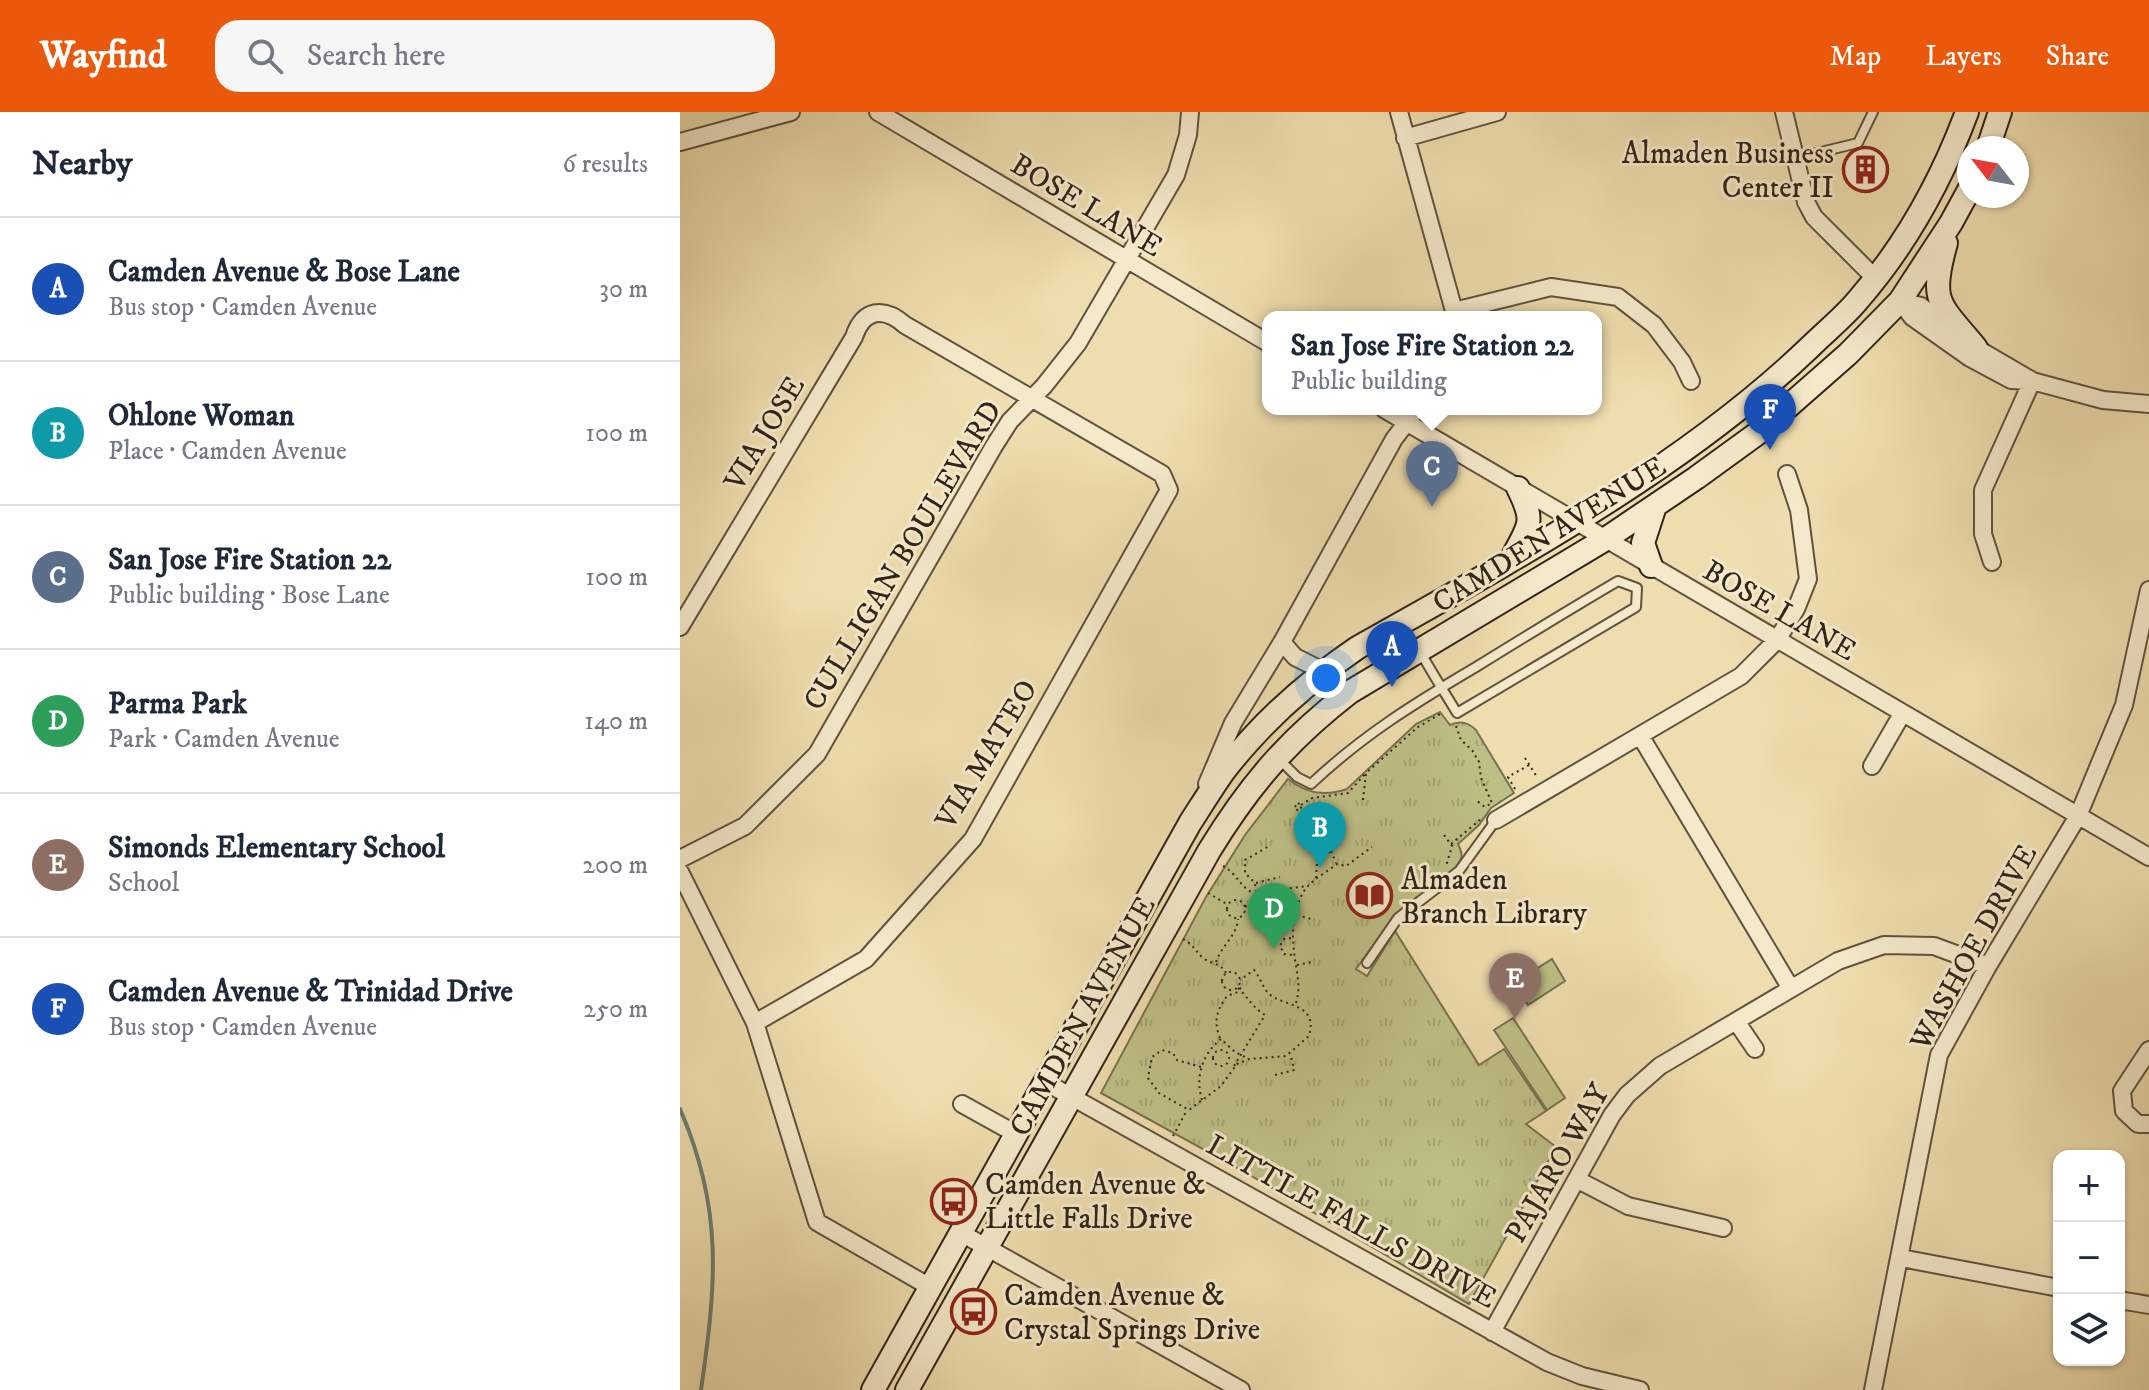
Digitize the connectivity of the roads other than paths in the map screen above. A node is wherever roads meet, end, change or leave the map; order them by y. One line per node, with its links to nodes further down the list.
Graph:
1 (791, 112): 12 (street)
2 (878, 112): 16 (street, BOSE LANE)
3 (1190, 112): 16 (street, CULLIGAN BOULEVARD)
4 (1399, 112): 11 (street)
5 (1497, 112): 11 (street)
6 (1784, 112): 13 (street)
7 (1873, 112): 13 (lane)
8 (1967, 112): 17 (main road, CAMDEN AVENUE)
9 (2000, 112): 10 (main road)
10 (1992, 136)
11 (1405, 138): 19 (street)
12 (680, 142)
13 (1796, 158): 17 (street)
14 (1959, 208): 15 (main road, CAMDEN AVENUE)
15 (1951, 223): 18 (main road, CAMDEN AVENUE); 22 (main road)
16 (1126, 261): 21 (street, BOSE LANE); 25 (street, CULLIGAN BOULEVARD)
17 (1875, 278): 18 (main road); 31 (main road, CAMDEN AVENUE)
18 (1900, 301): 22 (street); 24 (street); 30 (main road, CAMDEN AVENUE)
19 (1453, 311)
20 (1465, 311): 23 (street)
21 (1262, 340)
22 (1976, 348): 24 (street)
23 (1691, 381)
24 (2032, 381): 26 (street); 34 (street)
25 (1032, 399): 38 (street, VIA JOSE); 52 (street, CULLIGAN BOULEVARD); 58 (street, VIA MATEO)
26 (2149, 404)
27 (1412, 416): 29 (street, BOSE LANE); 40 (street)
28 (1787, 474): 39 (street)
29 (1518, 488): 31 (street, BOSE LANE); 33 (main road)
30 (1655, 506): 32 (main road, CAMDEN AVENUE); 35 (main road)
31 (1574, 521): 32 (street, BOSE LANE); 33 (main road, CAMDEN AVENUE)
32 (1604, 540): 35 (street, BOSE LANE); 41 (main road, CAMDEN AVENUE)
33 (1513, 557): 42 (main road, CAMDEN AVENUE)
34 (1992, 562)
35 (1651, 566): 36 (lane); 39 (street, BOSE LANE)
36 (1637, 588): 43 (lane); 43 (lane)
37 (2149, 590): 49 (street, WASHOE DRIVE)
38 (680, 627)
39 (1777, 640): 44 (street, BOSE LANE); 45 (street)
40 (1282, 642): 42 (street); 50 (street)
41 (1418, 649): 43 (lane); 46 (main road, CAMDEN AVENUE)
42 (1323, 671): 50 (main road, CAMDEN AVENUE)
43 (1442, 688): 46 (lane)
44 (1902, 714): 47 (street); 49 (street, BOSE LANE)
45 (1641, 737): 48 (street); 56 (street)
46 (1277, 756): 62 (main road, CAMDEN AVENUE)
47 (1872, 766)
48 (1490, 815): 54 (lane)
49 (2078, 816): 51 (street, BOSE LANE); 55 (street, WASHOE DRIVE)
50 (1190, 823): 61 (main road, CAMDEN AVENUE)
51 (2149, 857)
52 (680, 859)
53 (680, 872): 58 (street)
54 (1367, 963)
55 (1988, 966): 56 (street, PAJARO WAY); 70 (street, WASHOE DRIVE)
56 (1790, 987): 57 (street, PAJARO WAY)
57 (1736, 1021): 59 (street); 66 (street, PAJARO WAY)
58 (755, 1023): 71 (street)
59 (1755, 1049)
60 (2149, 1050): 64 (street)
61 (1045, 1082): 62 (street, LITTLE FALLS DRIVE); 65 (main road, CAMDEN AVENUE)
62 (1071, 1096): 69 (main road, CAMDEN AVENUE); 75 (street, LITTLE FALLS DRIVE)
63 (962, 1104): 65 (street, CAMDEN AVENUE)
64 (2149, 1124)
65 (1016, 1134): 68 (main road, CAMDEN AVENUE)
66 (1578, 1180): 67 (street); 75 (street, PAJARO WAY)
67 (1723, 1228)
68 (961, 1233): 69 (street); 71 (main road, CAMDEN AVENUE)
69 (986, 1247): 77 (main road, CAMDEN AVENUE); 78 (street)
70 (1901, 1258): 72 (street); 80 (street, WASHOE DRIVE)
71 (930, 1287): 76 (main road, CAMDEN AVENUE)
72 (2053, 1287)
73 (2125, 1301): 74 (street)
74 (2149, 1305)
75 (1492, 1332): 79 (street, LITTLE FALLS DRIVE)
76 (875, 1389)
77 (907, 1390)
78 (1241, 1390)
79 (1640, 1390)
80 (1873, 1390)

